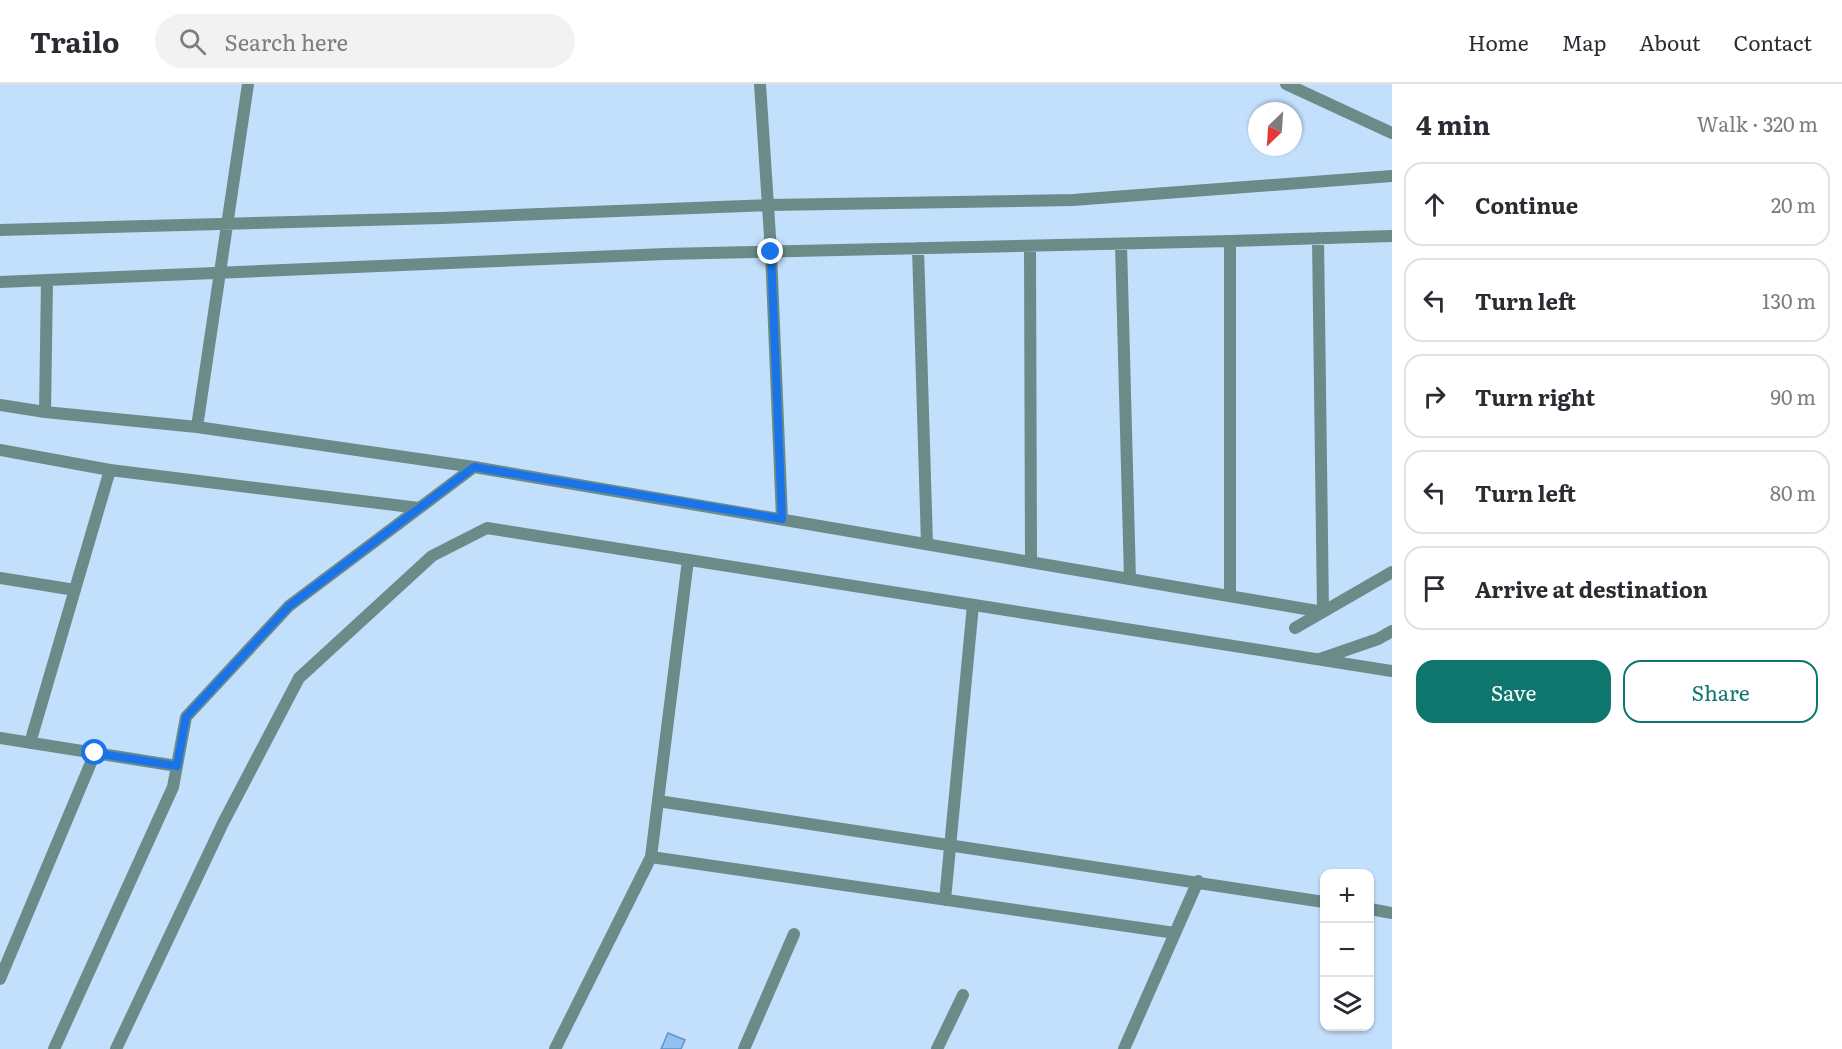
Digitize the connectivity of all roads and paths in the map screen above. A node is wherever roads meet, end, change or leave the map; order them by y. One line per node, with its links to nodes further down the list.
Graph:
1 (248, 84): 7 (street)
2 (760, 84): 6 (street)
3 (1286, 84): 4 (street)
4 (1392, 133)
5 (1392, 176): 6 (street)
6 (768, 205): 7 (street); 15 (street)
7 (228, 224): 8 (street); 16 (street)
8 (0, 230)
9 (1392, 236): 10 (street)
10 (1318, 238): 11 (street); 36 (street)
11 (1230, 242): 12 (street); 34 (street)
12 (1120, 244): 13 (street); 32 (street)
13 (1030, 246): 14 (street); 29 (street)
14 (918, 248): 15 (street); 27 (street)
15 (771, 252): 16 (street); 26 (street)
16 (220, 273): 17 (street); 21 (street)
17 (47, 280): 18 (street); 20 (street)
18 (0, 282)
19 (0, 405): 20 (street)
20 (45, 412): 21 (street)
21 (197, 427): 23 (street)
22 (0, 450): 24 (street)
23 (474, 467): 25 (street); 26 (street)
24 (110, 470): 25 (street); 33 (street)
25 (419, 508): 44 (street)
26 (782, 519): 27 (street)
27 (927, 544): 29 (street)
28 (688, 560): 35 (street); 45 (street); 58 (street)
29 (1031, 562): 32 (street)
30 (1392, 572): 36 (street)
31 (0, 578): 33 (street)
32 (1130, 579): 34 (street)
33 (75, 590): 42 (street)
34 (1230, 596): 36 (street)
35 (973, 605): 39 (street); 46 (street)
36 (1323, 612): 37 (street)
37 (1295, 628)
38 (1392, 631): 39 (street)
39 (1316, 660): 40 (street)
40 (1392, 671)
41 (0, 738): 42 (street)
42 (30, 743): 43 (street)
43 (95, 753): 44 (street); 55 (street)
44 (177, 766): 57 (street)
45 (658, 801): 46 (street); 47 (street)
46 (950, 844): 48 (street); 49 (street)
47 (651, 857): 49 (street); 59 (street)
48 (1198, 881): 50 (street); 53 (street)
49 (945, 900): 53 (street)
50 (1320, 901)
51 (1374, 910): 52 (street)
52 (1392, 913)
53 (1175, 933): 62 (street)
54 (794, 934): 60 (street)
55 (0, 979)
56 (963, 995): 61 (street)
57 (54, 1049)
58 (116, 1049)
59 (555, 1049)
60 (744, 1049)
61 (938, 1049)
62 (1124, 1049)

